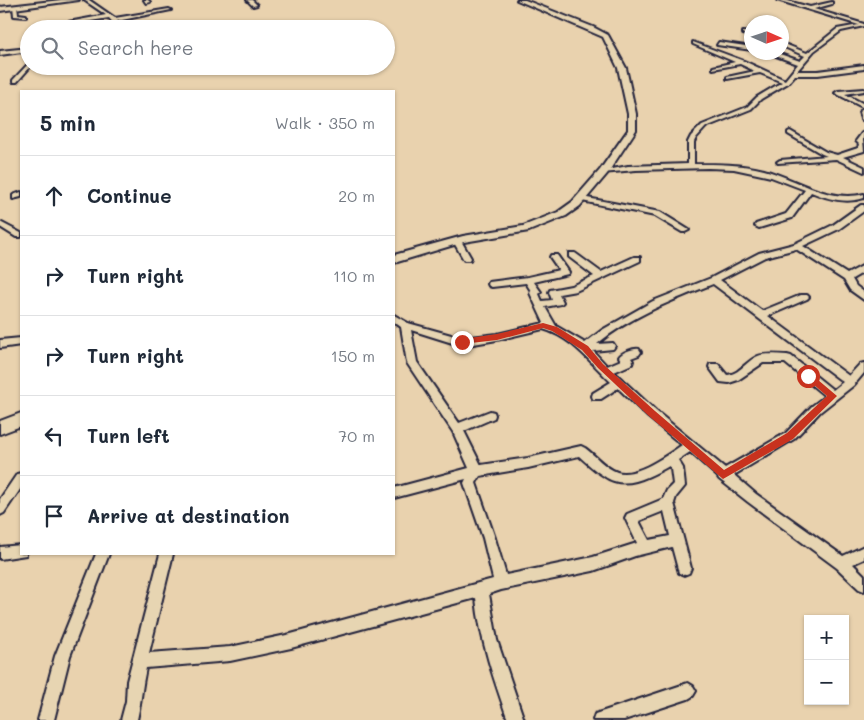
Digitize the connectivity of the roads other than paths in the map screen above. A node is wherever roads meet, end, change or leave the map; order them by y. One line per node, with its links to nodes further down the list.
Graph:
1 (76, 0): 7 (main road)
2 (86, 0): 14 (street)
3 (249, 0): 8 (street)
4 (520, 0): 47 (main road)
5 (779, 0): 10 (street)
6 (822, 0): 10 (street)
7 (54, 1): 9 (main road)
8 (255, 4)
9 (14, 7): 11 (main road); 13 (street)
10 (818, 8): 16 (street)
11 (0, 9)
12 (169, 10): 14 (street)
13 (24, 16)
14 (112, 18): 15 (street)
15 (96, 20)
16 (864, 25): 22 (street)
17 (694, 43): 24 (street)
18 (789, 47): 22 (street)
19 (752, 49): 19 (street)
20 (20, 51): 21 (street)
21 (0, 54)
22 (808, 55): 25 (street)
23 (789, 59): 25 (street)
24 (742, 62): 27 (street); 28 (street)
25 (802, 63): 29 (street)
26 (864, 67): 29 (street)
27 (715, 68)
28 (761, 71): 31 (street); 33 (street)
29 (792, 73): 33 (street)
30 (21, 75): 32 (street)
31 (729, 78)
32 (15, 81)
33 (786, 82): 45 (street)
34 (863, 90): 36 (street)
35 (864, 101): 36 (street)
36 (856, 102): 37 (street)
37 (864, 106)
38 (864, 110): 39 (street)
39 (864, 119)
40 (790, 133): 43 (street)
41 (864, 134): 42 (street)
42 (863, 146): 43 (street)
43 (838, 157): 44 (street); 46 (street)
44 (780, 162)
45 (691, 166): 47 (street); 48 (street)
46 (864, 170)
47 (604, 172): 49 (main road)
48 (810, 189): 50 (street); 53 (street)
49 (580, 198): 54 (street); 56 (main road)
50 (862, 199)
51 (864, 207): 57 (street)
52 (0, 224): 55 (street)
53 (759, 226)
54 (685, 230)
55 (20, 236)
56 (457, 240): 60 (street); 61 (main road)
57 (797, 246): 65 (street); 67 (street)
58 (572, 255): 64 (street)
59 (554, 257): 66 (street)
60 (467, 258)
61 (395, 259)
62 (637, 259): 64 (street)
63 (864, 268): 65 (street)
64 (600, 276): 71 (street)
65 (847, 278): 70 (street)
66 (528, 280): 68 (street); 71 (street)
67 (714, 280): 72 (street); 79 (street)
68 (492, 284)
69 (804, 297): 72 (street)
70 (864, 297)
71 (540, 305): 75 (street)
72 (761, 314): 85 (street)
73 (395, 319): 74 (street)
74 (405, 326): 75 (street); 91 (street)
75 (553, 329): 79 (street)
76 (20, 342): 77 (street)
77 (0, 344)
78 (610, 346): 79 (street)
79 (585, 348): 83 (street)
80 (636, 352): 83 (street)
81 (714, 366): 87 (street)
82 (864, 367): 85 (street)
83 (606, 370): 84 (street)
84 (619, 382): 86 (street); 92 (street)
85 (850, 382): 87 (street)
86 (597, 396)
87 (833, 396): 95 (street)
88 (490, 415): 91 (street)
89 (20, 419): 90 (main road)
90 (0, 428)
91 (457, 429): 94 (street)
92 (690, 445): 93 (street); 95 (street)
93 (670, 458): 94 (street); 98 (street)
94 (476, 471): 97 (street); 109 (street)
95 (723, 475): 107 (street)
96 (20, 479): 99 (street)
97 (395, 493)
98 (668, 503): 100 (street); 101 (street)
99 (0, 508)
100 (677, 540): 101 (street); 108 (street)
101 (646, 548): 109 (street)
102 (20, 551): 104 (street)
103 (864, 552): 107 (street)
104 (0, 553)
105 (102, 555): 114 (street)
106 (166, 555): 112 (street)
107 (842, 563): 110 (street)
108 (684, 568)
109 (501, 583): 111 (street)
110 (864, 584)
111 (482, 590): 112 (street); 116 (street)
112 (140, 661): 115 (street)
113 (688, 691): 117 (street)
114 (46, 720)
115 (129, 720)
116 (516, 720)
117 (601, 720)

